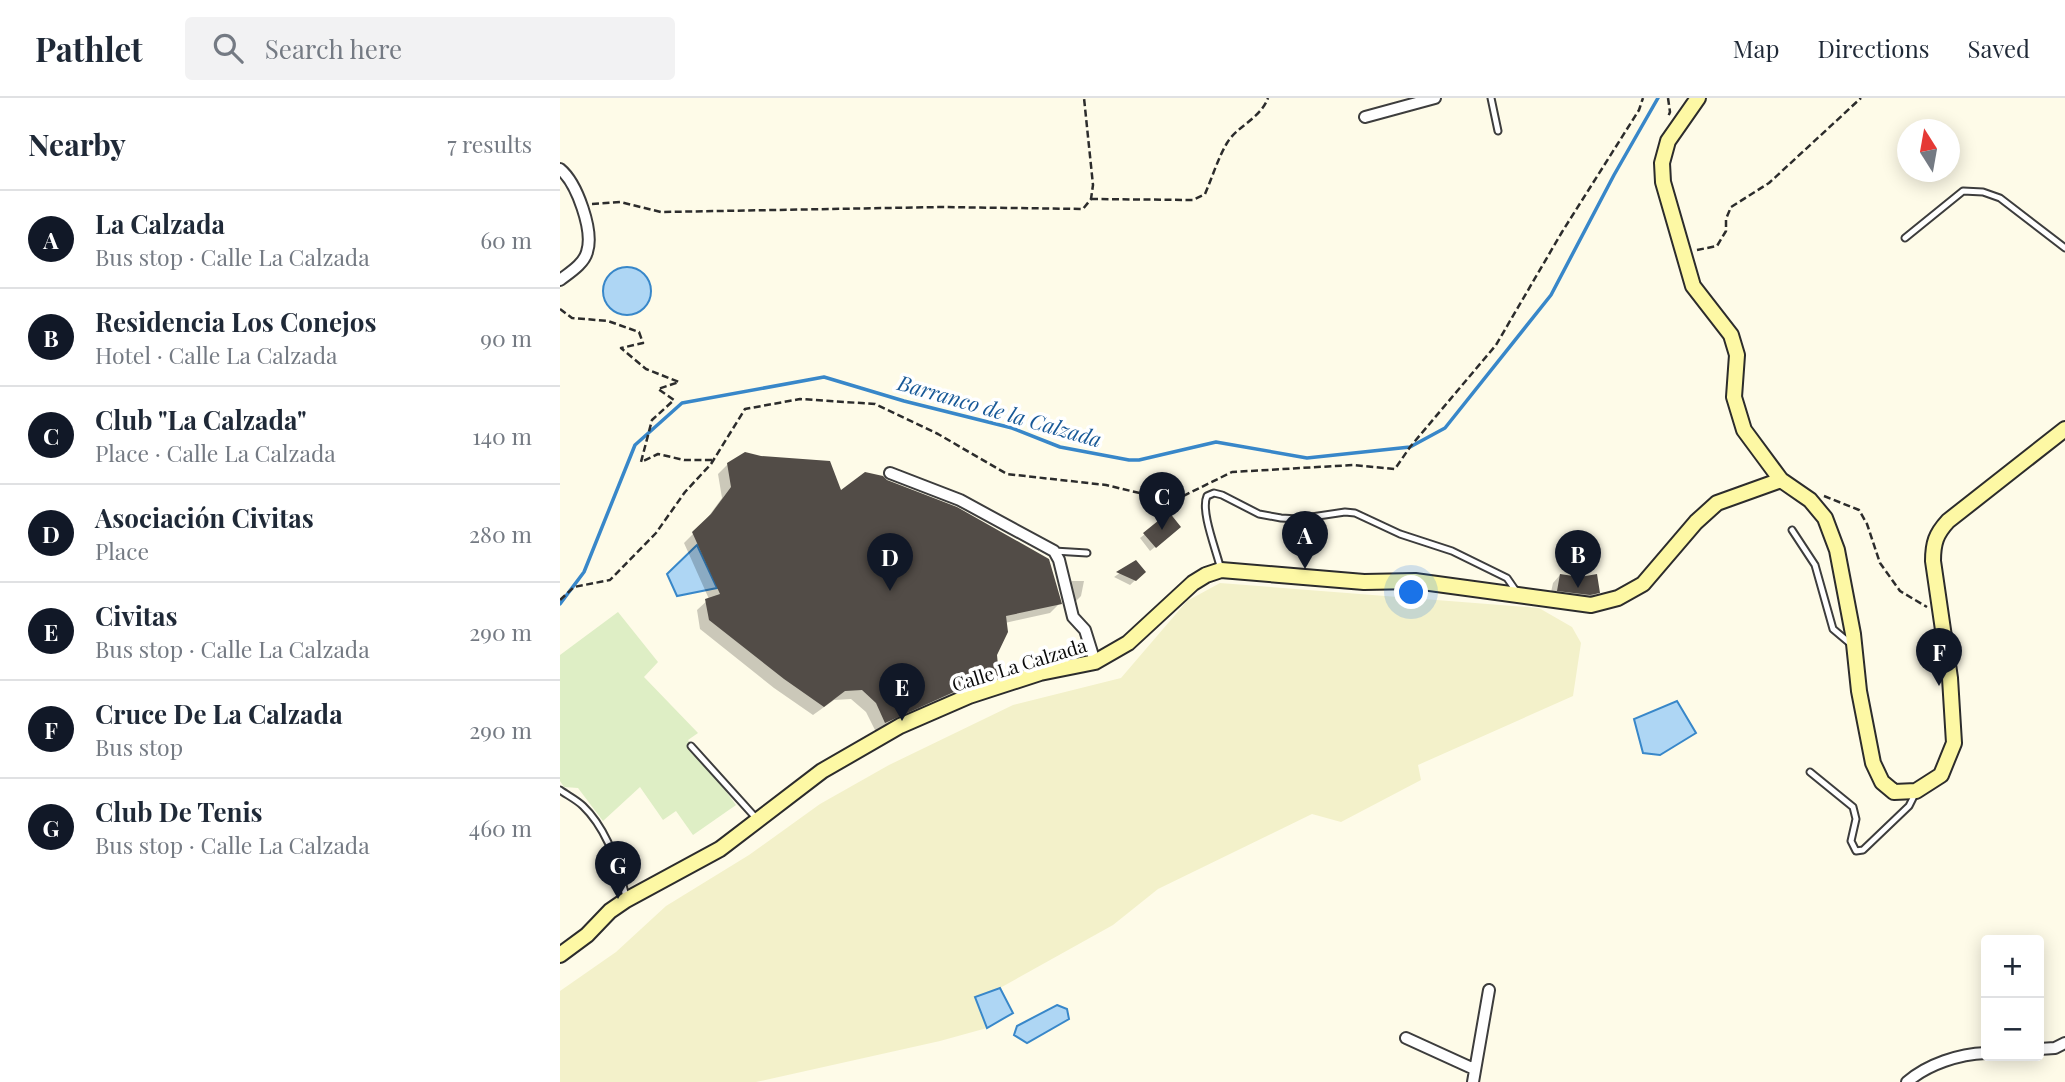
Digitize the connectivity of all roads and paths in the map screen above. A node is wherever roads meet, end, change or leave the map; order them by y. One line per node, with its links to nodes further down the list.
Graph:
1 (1084, 98): 11 (path)
2 (1268, 98): 11 (path)
3 (1435, 98): 8 (street)
4 (1491, 98): 9 (lane)
5 (1643, 98): 19 (path)
6 (1698, 98): 15 (main road)
7 (1861, 98): 15 (path)
8 (1365, 117)
9 (1498, 131)
10 (560, 169): 12 (street)
11 (1091, 199): 12 (path)
12 (582, 205): 16 (street)
13 (1905, 238): 14 (lane)
14 (2065, 248)
15 (1684, 253): 21 (main road)
16 (560, 281)
17 (560, 309): 19 (path)
18 (2065, 429): 29 (main road)
19 (713, 460): 28 (path)
20 (890, 473): 24 (street)
21 (1781, 480): 22 (main road); 27 (main road)
22 (1810, 500): 29 (path); 30 (main road)
23 (1792, 530): 30 (lane)
24 (1054, 551): 25 (lane); 31 (street)
25 (1087, 553)
26 (1221, 570): 27 (main road); 27 (lane); 31 (main road, Calle La Calzada)
27 (1518, 595)
28 (560, 600)
29 (1942, 624): 35 (main road)
30 (1855, 648): 35 (main road)
31 (1095, 662): 36 (main road, Calle La Calzada)
32 (691, 746): 36 (lane)
33 (1810, 772): 35 (lane)
34 (560, 790): 37 (lane)
35 (1916, 791)
36 (758, 821): 37 (main road, Calle La Calzada)
37 (626, 900): 38 (main road, Calle La Calzada)
38 (560, 955)
39 (1489, 990): 44 (street)
40 (1406, 1038): 44 (street)
41 (2065, 1043): 42 (street)
42 (2044, 1049)
43 (1981, 1052): 45 (street)
44 (1474, 1069): 46 (street)
45 (1919, 1078): 47 (street)
46 (1472, 1082)
47 (1907, 1082)

